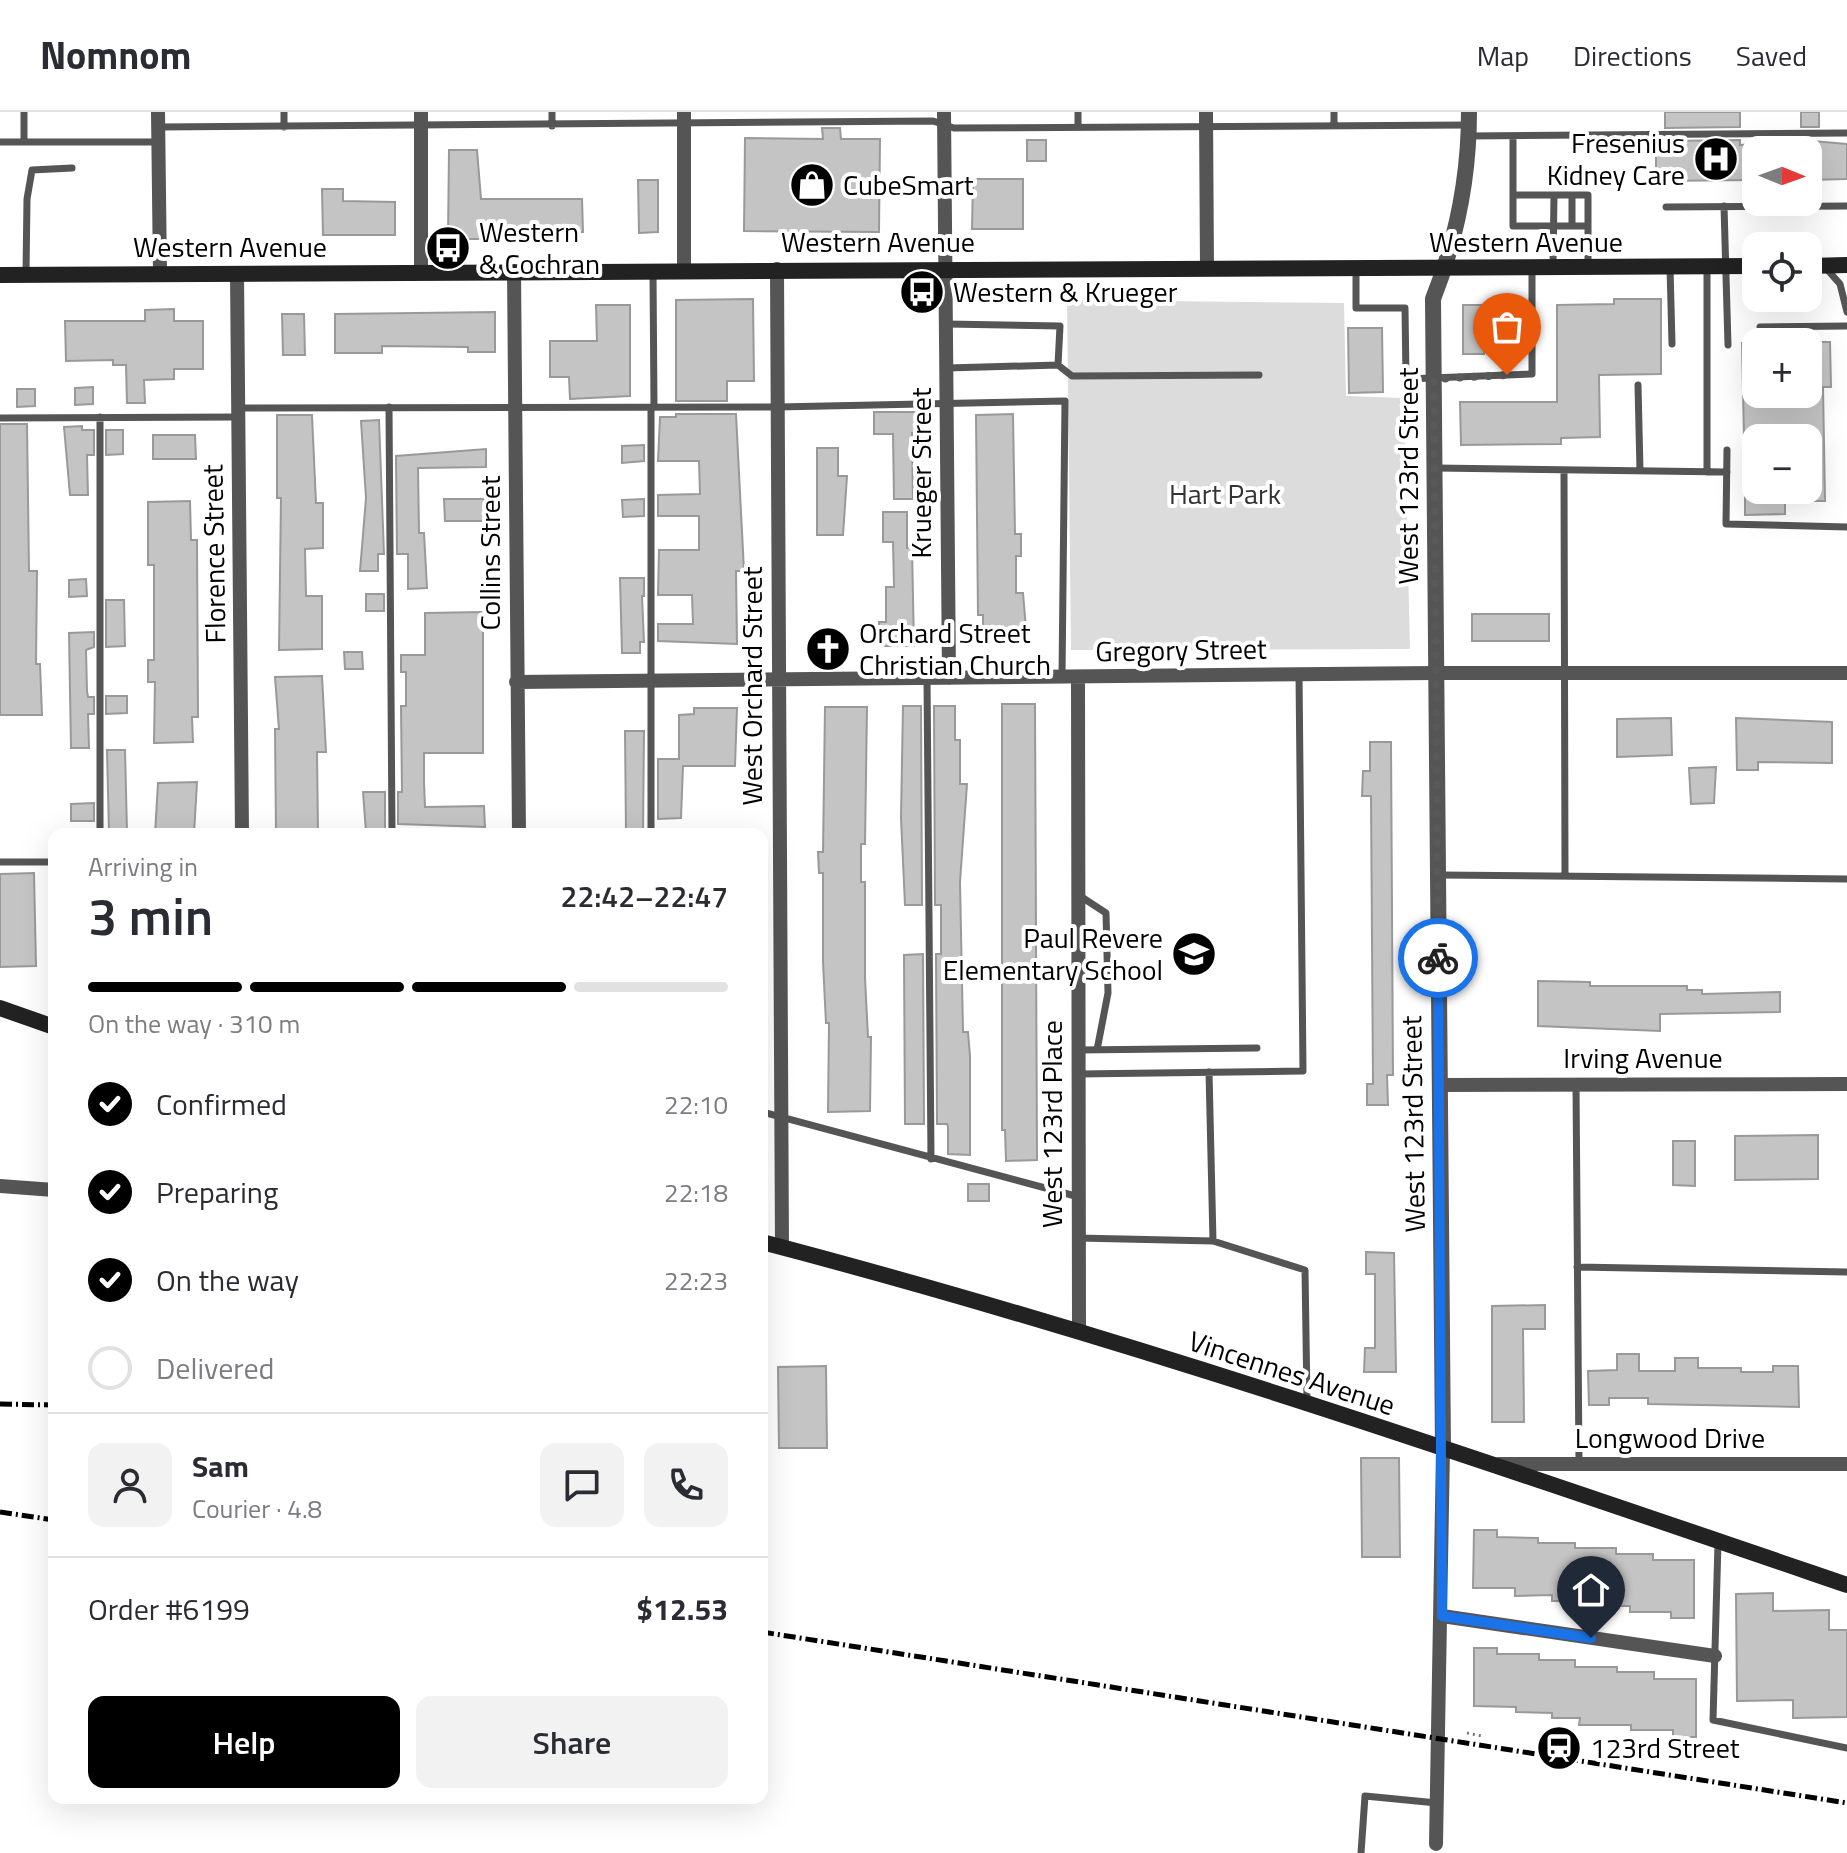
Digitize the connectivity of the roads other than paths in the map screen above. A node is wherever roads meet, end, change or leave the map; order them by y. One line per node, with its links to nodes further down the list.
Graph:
1 (24, 112): 20 (lane)
2 (284, 112): 16 (lane)
3 (552, 112): 13 (lane)
4 (815, 112): 11 (lane)
5 (1078, 112): 17 (lane)
6 (1334, 112): 14 (lane)
7 (684, 117): 11 (lane); 13 (lane); 47 (street)
8 (944, 118): 11 (lane); 17 (lane); 36 (street)
9 (421, 119): 13 (lane); 16 (lane); 49 (street)
10 (1206, 119): 14 (lane); 17 (lane); 43 (street)
11 (815, 123)
12 (1469, 124): 14 (lane); 19 (lane); 45 (street, West 123rd Street)
13 (552, 126)
14 (1334, 126)
15 (159, 127): 16 (lane); 20 (lane); 52 (street)
16 (284, 127)
17 (1078, 127)
18 (1847, 133): 19 (lane)
19 (1513, 136): 23 (lane)
20 (24, 141): 21 (lane)
21 (0, 142)
22 (72, 168): 54 (lane)
23 (1513, 195): 24 (lane); 29 (lane)
24 (1554, 195): 25 (lane); 29 (lane)
25 (1572, 195): 30 (lane); 31 (lane)
26 (1724, 206): 27 (lane); 28 (lane); 33 (lane)
27 (1847, 206)
28 (1666, 207)
29 (1554, 226): 30 (lane); 40 (lane)
30 (1572, 226): 31 (lane)
31 (1588, 226): 41 (lane)
32 (1847, 265): 35 (main road)
33 (1727, 266): 34 (main road, Western Avenue); 38 (main road, Western Avenue); 60 (lane)
34 (1742, 266)
35 (1822, 266)
36 (946, 267): 42 (main road, Western Avenue); 43 (main road, Western Avenue); 56 (street, Krueger Street)
37 (1670, 267): 38 (main road, Western Avenue); 41 (main road, Western Avenue); 59 (lane)
38 (1707, 267): 78 (lane)
39 (1532, 268): 40 (main road, Western Avenue); 45 (main road, Western Avenue); 64 (lane)
40 (1553, 268): 41 (main road, Western Avenue)
41 (1588, 268)
42 (777, 269): 47 (main road, Western Avenue); 70 (street, West Orchard Street)
43 (1207, 269): 44 (main road, Western Avenue)
44 (1356, 269): 45 (main road, Western Avenue); 64 (lane)
45 (1444, 269): 64 (street, West 123rd Street)
46 (653, 270): 47 (main road, Western Avenue); 50 (main road, Western Avenue); 69 (lane)
47 (684, 270)
48 (1822, 270): 55 (lane)
49 (421, 271): 50 (main road, Western Avenue); 51 (main road, Western Avenue)
50 (514, 271): 68 (street, Collins Street)
51 (237, 273): 52 (main road, Western Avenue); 71 (street, Florence Street)
52 (160, 274): 54 (main road, Western Avenue)
53 (0, 275): 54 (main road, Western Avenue)
54 (26, 275)
55 (1847, 312)
56 (947, 324): 61 (lane); 62 (street, Krueger Street)
57 (1847, 326): 58 (lane)
58 (1760, 327)
59 (1672, 344)
60 (1728, 345)
61 (1058, 365): 62 (lane); 63 (lane)
62 (947, 368): 66 (street, Krueger Street)
63 (1259, 375)
64 (1434, 379): 75 (street, West 123rd Street)
65 (1638, 385): 77 (lane)
66 (947, 404): 70 (lane); 85 (lane); 88 (street, Krueger Street)
67 (389, 407): 68 (lane); 71 (lane); 94 (lane)
68 (515, 407): 69 (lane); 91 (street, Collins Street)
69 (653, 407): 70 (lane); 90 (lane)
70 (777, 407): 89 (street, West Orchard Street)
71 (238, 413): 72 (lane); 93 (street, Florence Street)
72 (100, 417): 73 (lane); 92 (lane)
73 (0, 418)
74 (1727, 450): 79 (lane)
75 (1434, 468): 76 (lane); 81 (street, West 123rd Street)
76 (1564, 470): 77 (lane); 82 (lane)
77 (1640, 471): 78 (lane)
78 (1707, 472): 79 (lane)
79 (1727, 472): 80 (lane)
80 (1847, 527)
81 (1435, 673): 82 (street, Gregory Street); 84 (street, Gregory Street); 99 (street, West 123rd Street)
82 (1564, 673): 83 (street, Gregory Street); 100 (lane)
83 (1847, 673)
84 (1299, 674): 86 (street, Gregory Street); 108 (lane)
85 (1062, 677): 86 (street, Gregory Street); 88 (street, Gregory Street)
86 (1078, 677): 102 (street, West 123rd Place)
87 (927, 678): 88 (street, Gregory Street); 89 (street, Gregory Street); 115 (lane)
88 (949, 678)
89 (777, 680): 90 (street, Gregory Street); 114 (street, West Orchard Street)
90 (652, 681): 91 (street, Gregory Street); 96 (lane)
91 (516, 682): 95 (street, Collins Street)
92 (100, 828)
93 (242, 828)
94 (392, 828)
95 (519, 828)
96 (651, 828)
97 (0, 862): 98 (lane)
98 (48, 862)
99 (1437, 875): 100 (lane); 112 (street, West 123rd Street)
100 (1565, 876): 101 (lane)
101 (1847, 879)
102 (1078, 895): 106 (street, West 123rd Place); 107 (lane)
103 (0, 1008): 104 (main road)
104 (48, 1025)
105 (1257, 1048): 107 (lane)
106 (1078, 1050): 107 (lane); 109 (street, West 123rd Place)
107 (1097, 1050)
108 (1209, 1072): 109 (lane); 120 (lane)
109 (1078, 1074): 118 (street, West 123rd Place)
110 (1576, 1084): 111 (street, Irving Avenue); 112 (street, Irving Avenue); 123 (lane)
111 (1847, 1084)
112 (1439, 1085): 127 (street, West 123rd Street)
113 (768, 1114): 114 (lane)
114 (781, 1117): 115 (lane); 122 (street, West Orchard Street)
115 (931, 1159): 118 (lane)
116 (0, 1186): 117 (street)
117 (48, 1190)
118 (1079, 1197): 119 (street, West 123rd Place)
119 (1078, 1238): 120 (lane); 125 (street, West 123rd Place)
120 (1213, 1241): 126 (lane)
121 (768, 1244): 122 (main road, Vincennes Avenue)
122 (782, 1247): 125 (main road, Vincennes Avenue)
123 (1577, 1267): 124 (lane); 129 (lane)
124 (1847, 1272)
125 (1079, 1331): 126 (main road, Vincennes Avenue)
126 (1307, 1405): 127 (main road, Vincennes Avenue)
127 (1443, 1450): 128 (main road, Vincennes Avenue); 133 (street, West 123rd Street)
128 (1494, 1464): 129 (street, Longwood Drive); 131 (main road, Vincennes Avenue)
129 (1579, 1464): 130 (street, Longwood Drive)
130 (1847, 1464)
131 (1718, 1541): 132 (main road, Vincennes Avenue); 134 (lane)
132 (1847, 1585)
133 (1442, 1616): 134 (street); 136 (street, West 123rd Street)
134 (1715, 1656): 135 (lane)
135 (1847, 1748)
136 (1437, 1803): 137 (street, West 123rd Street); 138 (lane)
137 (1436, 1848)
138 (1361, 1853)

